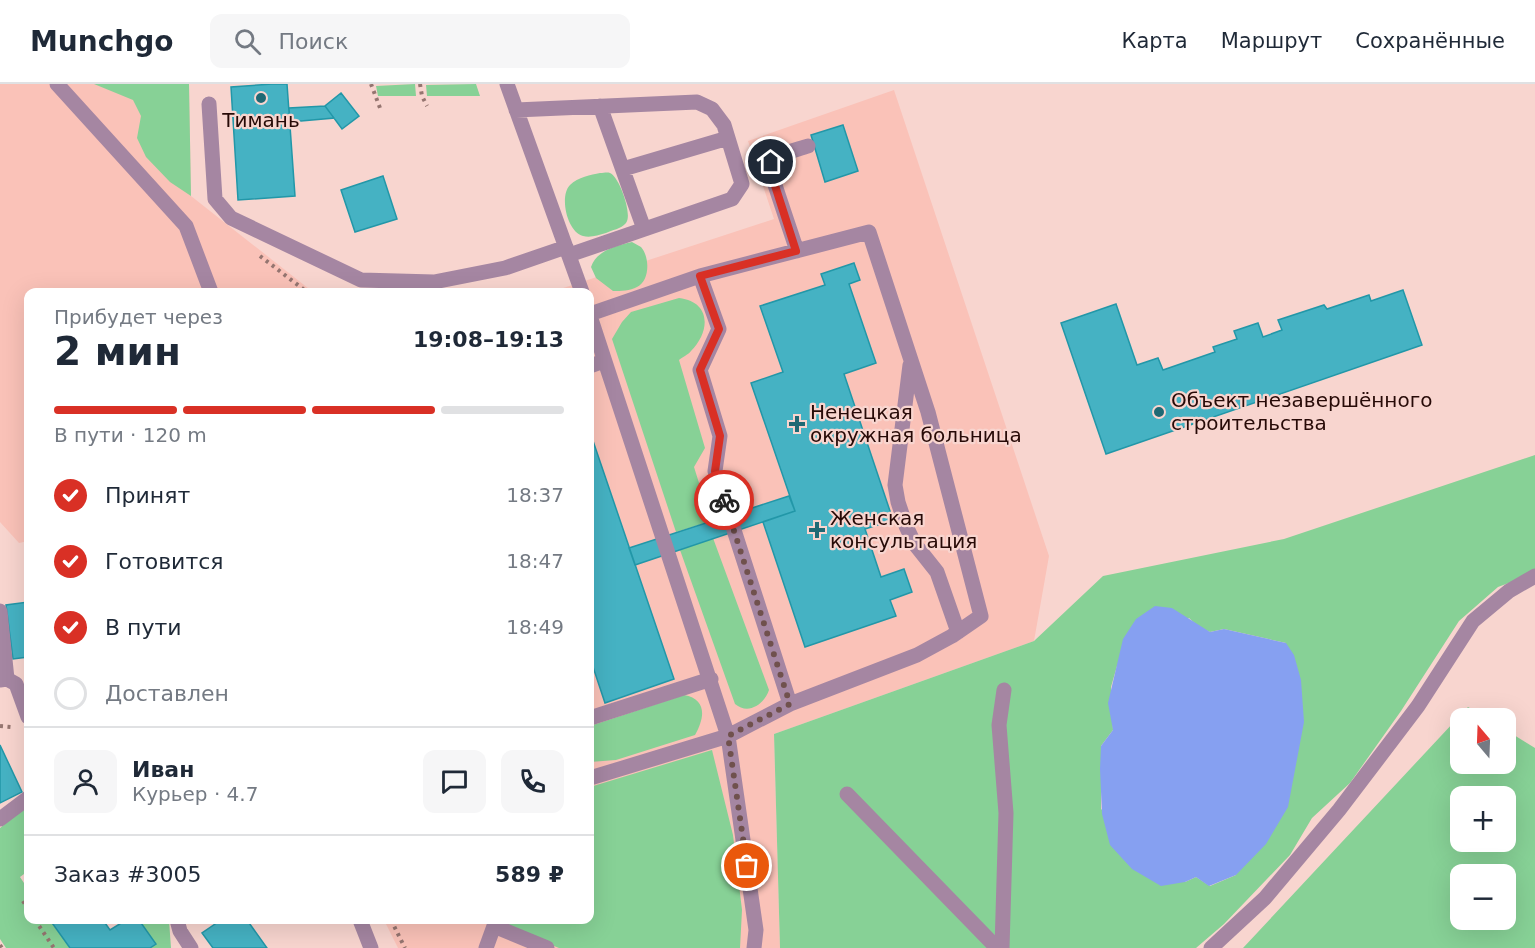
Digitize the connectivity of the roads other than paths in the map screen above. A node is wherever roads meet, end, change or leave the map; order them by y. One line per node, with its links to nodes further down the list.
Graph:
1 (57, 84): 13 (lane)
2 (507, 84): 5 (lane)
3 (208, 104): 10 (lane)
4 (600, 106): 5 (lane); 6 (lane); 8 (lane)
5 (516, 110): 10 (lane)
6 (728, 138): 8 (lane); 9 (lane)
7 (808, 146): 11 (lane)
8 (623, 169): 9 (lane)
9 (644, 229): 10 (lane)
10 (568, 251): 14 (lane)
11 (796, 251): 12 (lane); 17 (lane)
12 (700, 276): 15 (lane); 25 (lane)
13 (209, 288)
14 (581, 288)
15 (594, 314)
16 (594, 342): 18 (lane)
17 (911, 359): 21 (lane); 21 (lane)
18 (597, 363): 22 (lane)
19 (1535, 576): 43 (lane)
20 (0, 611): 23 (lane)
21 (958, 632): 25 (lane)
22 (711, 679): 27 (lane); 28 (lane)
23 (4, 680): 26 (lane)
24 (1004, 690): 42 (lane)
25 (790, 704): 28 (lane)
26 (24, 706)
27 (594, 717)
28 (728, 736): 29 (lane); 40 (lane)
29 (594, 777)
30 (847, 794): 41 (lane)
31 (24, 801): 32 (lane)
32 (0, 819)
33 (178, 924): 37 (lane)
34 (362, 924): 38 (lane)
35 (494, 924): 36 (lane)
36 (487, 944): 39 (lane)
37 (191, 948)
38 (371, 948)
39 (547, 948)
40 (754, 948)
41 (997, 948)
42 (1002, 948)
43 (1211, 948)

